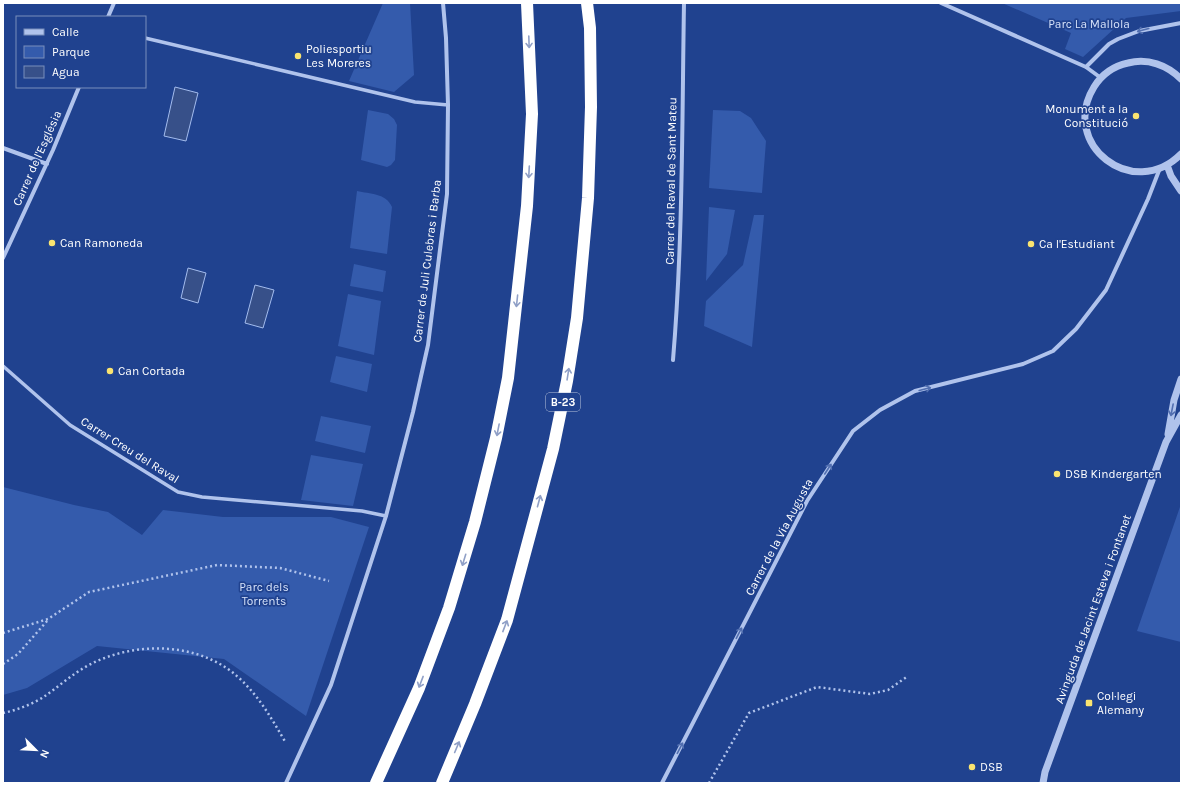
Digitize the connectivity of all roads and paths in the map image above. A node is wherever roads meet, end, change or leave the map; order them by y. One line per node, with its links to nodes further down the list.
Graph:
1 (114, 3): 7 (street)
2 (444, 3): 14 (street, Carrer de Juli Culebras i Barba)
3 (527, 3): 36 (highway, one-way to 36)
4 (587, 3): 37 (highway, B-23, one-way to 4)
5 (684, 3): 22 (street, Carrer del Raval de Sant Mateu)
6 (941, 3): 10 (street)
7 (108, 16)
8 (1181, 23): 10 (street, one-way to 10)
9 (146, 38): 14 (street)
10 (1086, 67): 11 (street)
11 (1101, 78): 12 (street); 19 (street)
12 (1181, 79)
13 (79, 88): 17 (street, Carrer de l'Església)
14 (448, 105): 27 (street, Carrer de Juli Culebras i Barba)
15 (3, 148): 17 (street)
16 (1181, 154): 18 (street)
17 (47, 164): 21 (street, Carrer de l'Església)
18 (1167, 165): 19 (street); 20 (street)
19 (1160, 168): 38 (street, Carrer de la Via Augusta, one-way to 19)
20 (1181, 191)
21 (3, 258)
22 (674, 360)
23 (3, 366): 27 (street, Carrer Creu del Raval)
24 (1181, 379): 26 (street, Avinguda de Jacint Esteva i Fontanet, one-way to 26)
25 (1181, 415): 26 (street, Avinguda de Jacint Esteva i Fontanet)
26 (1166, 442): 40 (street, Avinguda de Jacint Esteva i Fontanet)
27 (386, 516): 35 (street, Carrer de Juli Culebras i Barba)
28 (329, 581): 29 (path)
29 (48, 619): 30 (path); 31 (path)
30 (3, 633)
31 (3, 664)
32 (908, 676): 39 (path)
33 (3, 713): 34 (path)
34 (286, 743)
35 (286, 783)
36 (376, 783)
37 (442, 783)
38 (662, 783)
39 (709, 783)
40 (1043, 783)

